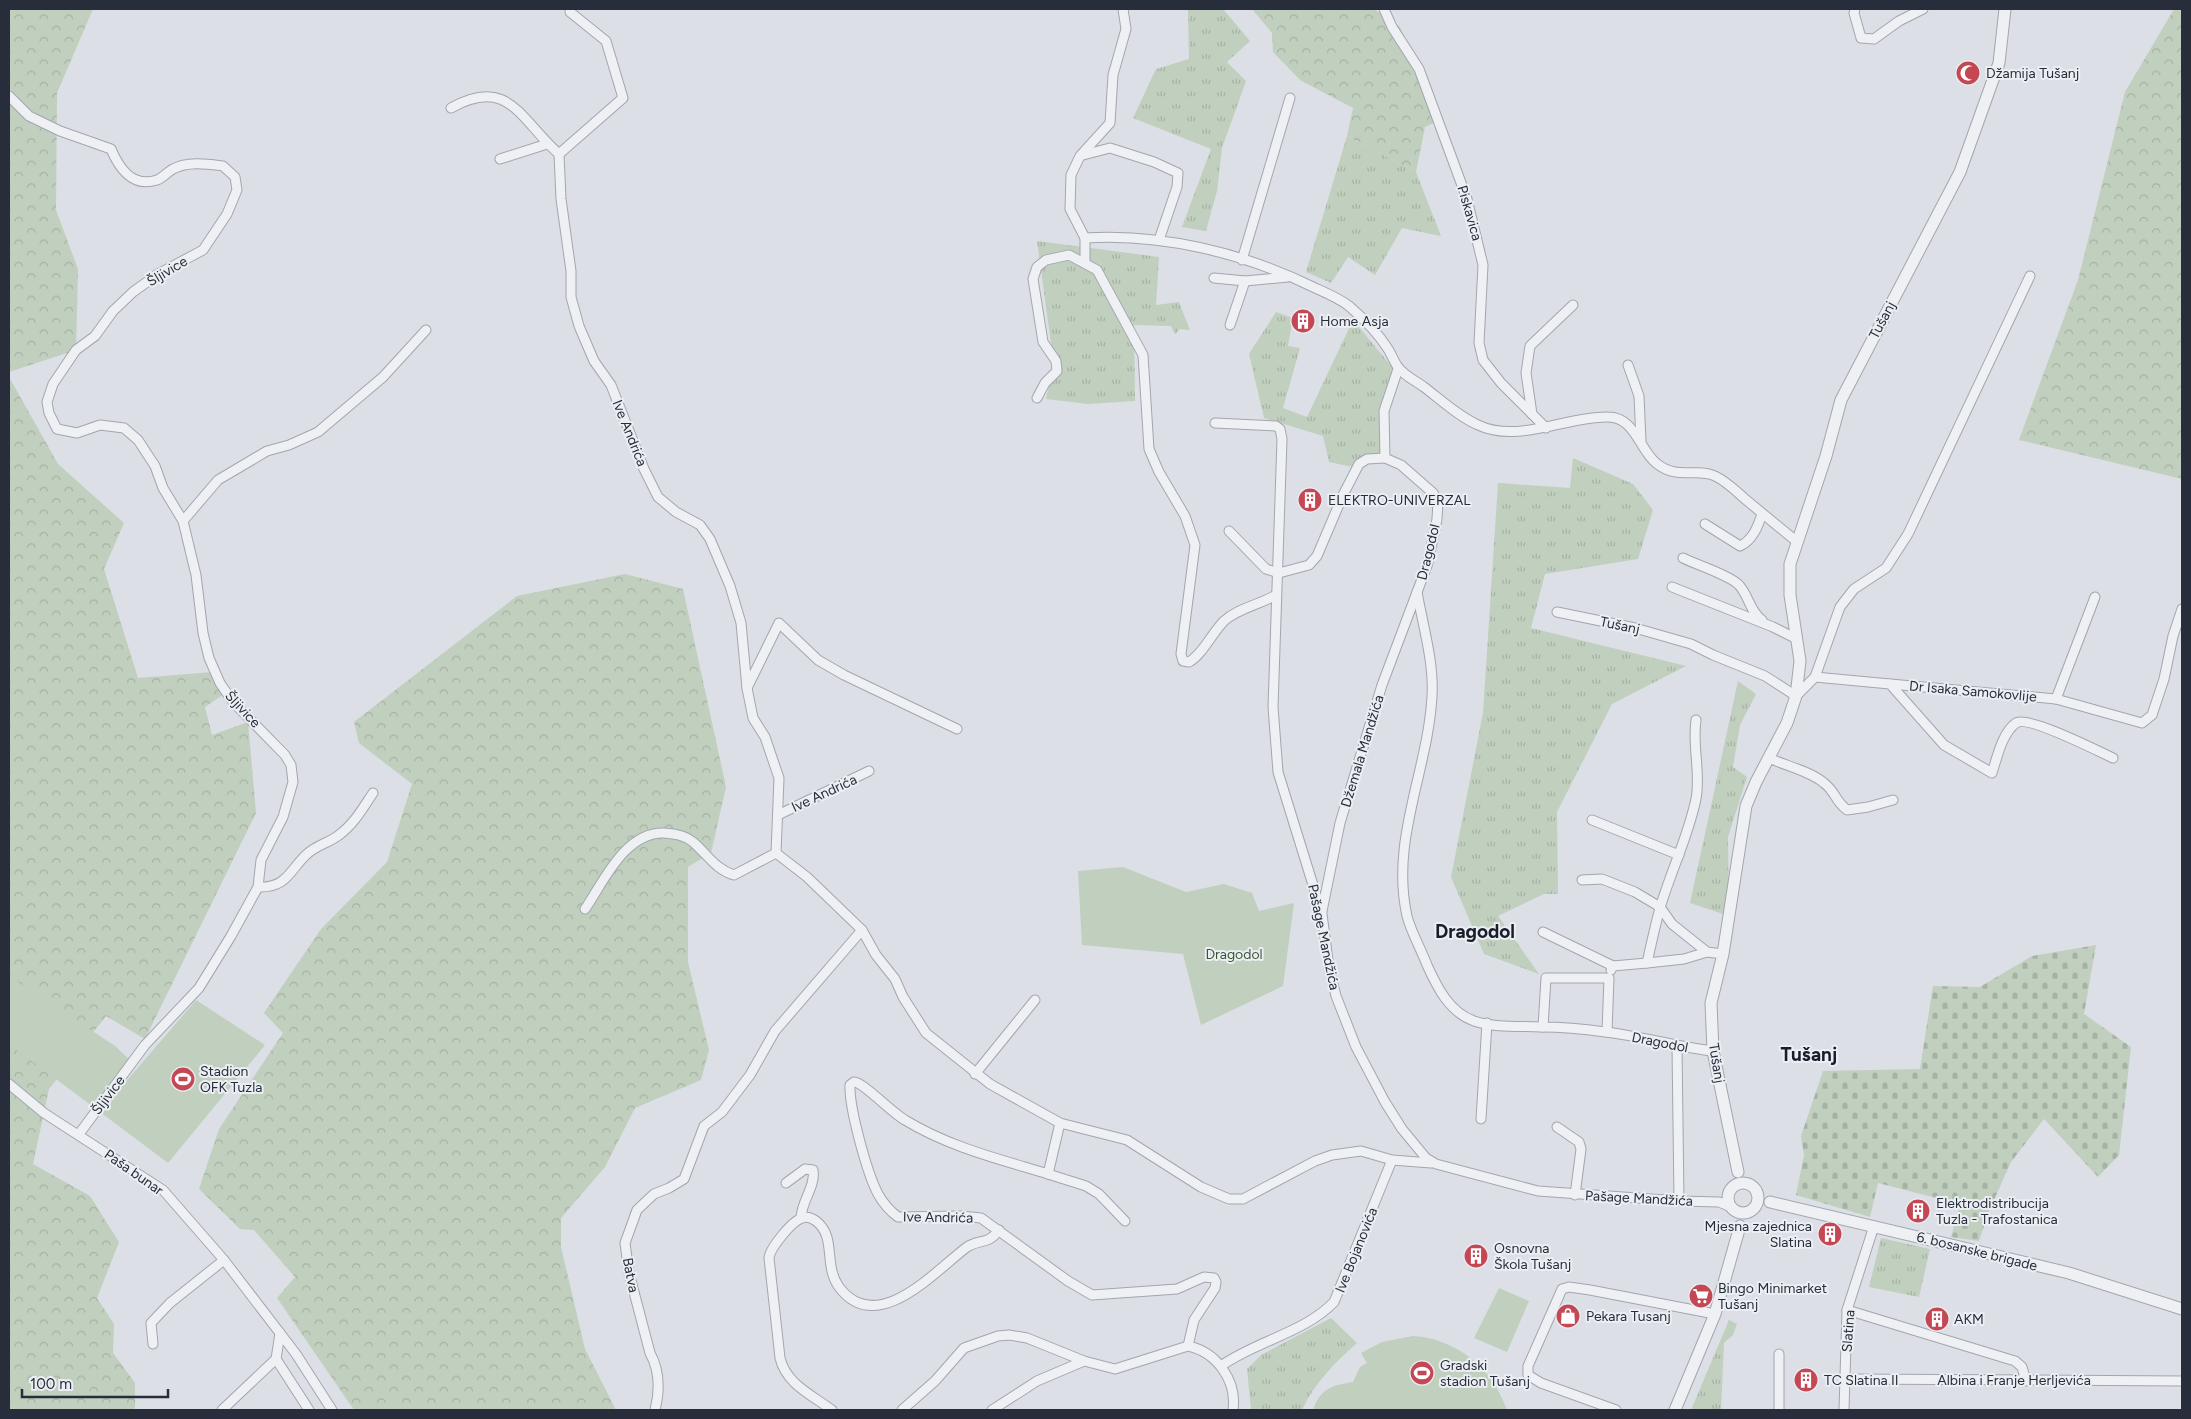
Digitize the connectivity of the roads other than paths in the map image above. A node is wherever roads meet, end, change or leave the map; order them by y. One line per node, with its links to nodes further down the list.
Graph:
1 (1123, 9): 12 (street)
2 (1384, 9): 28 (street, Piskavica)
3 (1855, 9): 4 (street)
4 (1923, 9)
5 (2005, 9): 37 (street, Tušanj)
6 (570, 12): 11 (street)
7 (9, 96): 34 (street, Šljivice)
8 (1290, 98): 16 (street)
9 (451, 108): 10 (street)
10 (547, 144): 11 (street); 13 (street)
11 (559, 154): 52 (street, Ive Andrića)
12 (1080, 156): 14 (street); 15 (street)
13 (500, 158)
14 (1084, 238): 15 (street); 17 (street)
15 (1160, 240): 16 (street)
16 (1242, 260): 19 (street)
17 (1085, 262): 27 (street); 42 (street)
18 (2030, 276): 50 (street)
19 (1291, 277): 21 (street); 26 (street)
20 (1214, 278): 21 (street)
21 (1245, 281): 23 (street)
22 (1573, 304): 28 (street)
23 (1230, 325)
24 (426, 330): 34 (street)
25 (1628, 365): 31 (street)
26 (1398, 369): 30 (street); 32 (street)
27 (1037, 398)
28 (1532, 414): 30 (street, Piskavica)
29 (1214, 424): 39 (street)
30 (1546, 428): 31 (street)
31 (1641, 442): 33 (street)
32 (1385, 458): 39 (street); 41 (street, Dragodol)
33 (1762, 514): 35 (street); 37 (street)
34 (183, 521): 67 (street, Šljivice)
35 (1705, 524)
36 (1228, 531): 39 (street)
37 (1796, 540): 49 (street, Tušanj)
38 (1683, 558): 46 (street)
39 (1279, 573): 42 (street, Pašage Mandžića)
40 (1672, 587): 46 (street)
41 (1417, 592): 70 (street, Džemala Mandžića); 79 (street, Dragodol)
42 (1276, 595): 70 (street, Pašage Mandžića)
43 (2095, 596): 54 (street, Dr Isaka Samokovlije)
44 (2182, 609): 47 (street, Dr Isaka Samokovlije)
45 (1557, 612): 53 (street, Tušanj)
46 (1773, 627): 49 (street)
47 (2173, 636): 48 (street); 54 (street, Dr Isaka Samokovlije)
48 (2182, 639)
49 (1797, 640): 53 (street, Tušanj)
50 (1815, 677): 51 (street, Dr Isaka Samokovlije); 53 (street)
51 (1890, 684): 54 (street, Dr Isaka Samokovlije); 58 (street, Dr Isaka Samokovlije)
52 (747, 688): 56 (street); 62 (street, Ive Andrića)
53 (1796, 696): 57 (street, Tušanj)
54 (2056, 699)
55 (1696, 720): 65 (street)
56 (957, 729)
57 (1769, 758): 61 (street); 74 (street, Tušanj)
58 (2113, 758)
59 (869, 772): 62 (street, Ive Andrića)
60 (373, 793): 67 (street)
61 (1893, 800)
62 (778, 815): 64 (street, Ive Andrića)
63 (1592, 820): 65 (street)
64 (776, 853): 69 (street); 71 (street)
65 (1680, 856): 68 (street)
66 (1582, 880): 68 (street)
67 (258, 887): 89 (street, Šljivice)
68 (1660, 907): 73 (street); 75 (street)
69 (585, 909)
70 (1322, 914): 91 (street, Pašage Mandžića)
71 (862, 930): 84 (street); 125 (street, Batva)
72 (1543, 932): 76 (street)
73 (1707, 952): 74 (street); 75 (street)
74 (1723, 954): 83 (street, Tušanj)
75 (1647, 963): 76 (street)
76 (1612, 966): 77 (street)
77 (1609, 978): 80 (street); 81 (street)
78 (1035, 1000): 84 (street)
79 (1487, 1023): 80 (street, Dragodol); 86 (street)
80 (1543, 1026): 81 (street, Dragodol)
81 (1607, 1032): 82 (street, Dragodol)
82 (1677, 1047): 83 (street, Dragodol); 99 (street)
83 (1713, 1051): 92 (street, Tušanj)
84 (975, 1074): 87 (street)
85 (9, 1084): 89 (street, Paša bunar)
86 (1481, 1119)
87 (1060, 1123): 90 (street); 93 (street)
88 (1557, 1128): 98 (street)
89 (79, 1134): 108 (street, Paša bunar)
90 (1392, 1160): 91 (street); 118 (street, Ive Bojanovića)
91 (1436, 1164): 98 (street, Pašage Mandžića)
92 (1738, 1172): 95 (street); 96 (street)
93 (1048, 1174): 104 (street, Ive Andrića); 107 (street, Ive Andrića)
94 (786, 1183): 103 (street)
95 (1748, 1184): 96 (street); 97 (street)
96 (1734, 1186): 101 (street)
97 (1758, 1193): 100 (street); 102 (street)
98 (1575, 1195): 99 (street, Pašage Mandžića)
99 (1679, 1201): 101 (street, Pašage Mandžića)
100 (1770, 1202): 102 (street); 106 (street, 6. bosanske brigade)
101 (1733, 1209): 102 (street); 105 (street)
102 (1752, 1210): 105 (street)
103 (800, 1218): 107 (street); 126 (street)
104 (1125, 1221)
105 (1740, 1226): 111 (street)
106 (1874, 1226): 109 (street, 6. bosanske brigade); 110 (street, Slatina)
107 (999, 1230): 114 (street, Ive Andrića)
108 (224, 1260): 112 (street, Paša bunar); 113 (street)
109 (2182, 1309)
110 (1847, 1310): 119 (street, Slatina); 120 (street)
111 (1715, 1314): 130 (street); 131 (street)
112 (280, 1332): 116 (street); 124 (street, Paša bunar)
113 (154, 1344)
114 (1188, 1346): 117 (street); 118 (street)
115 (1779, 1354): 132 (street)
116 (276, 1359): 122 (street); 123 (street)
117 (1084, 1361): 127 (street); 128 (street)
118 (1221, 1366): 129 (street)
119 (1845, 1379): 120 (street, Albina i Franje Herljevića); 133 (street, Slatina)
120 (2026, 1381): 121 (street, Albina i Franje Herljevića)
121 (2182, 1381)
122 (222, 1410)
123 (308, 1410)
124 (332, 1410)
125 (655, 1410)
126 (832, 1410)
127 (902, 1410)
128 (992, 1410)
129 (1233, 1410)
130 (1616, 1410)
131 (1675, 1410)
132 (1779, 1410)
133 (1844, 1410)

